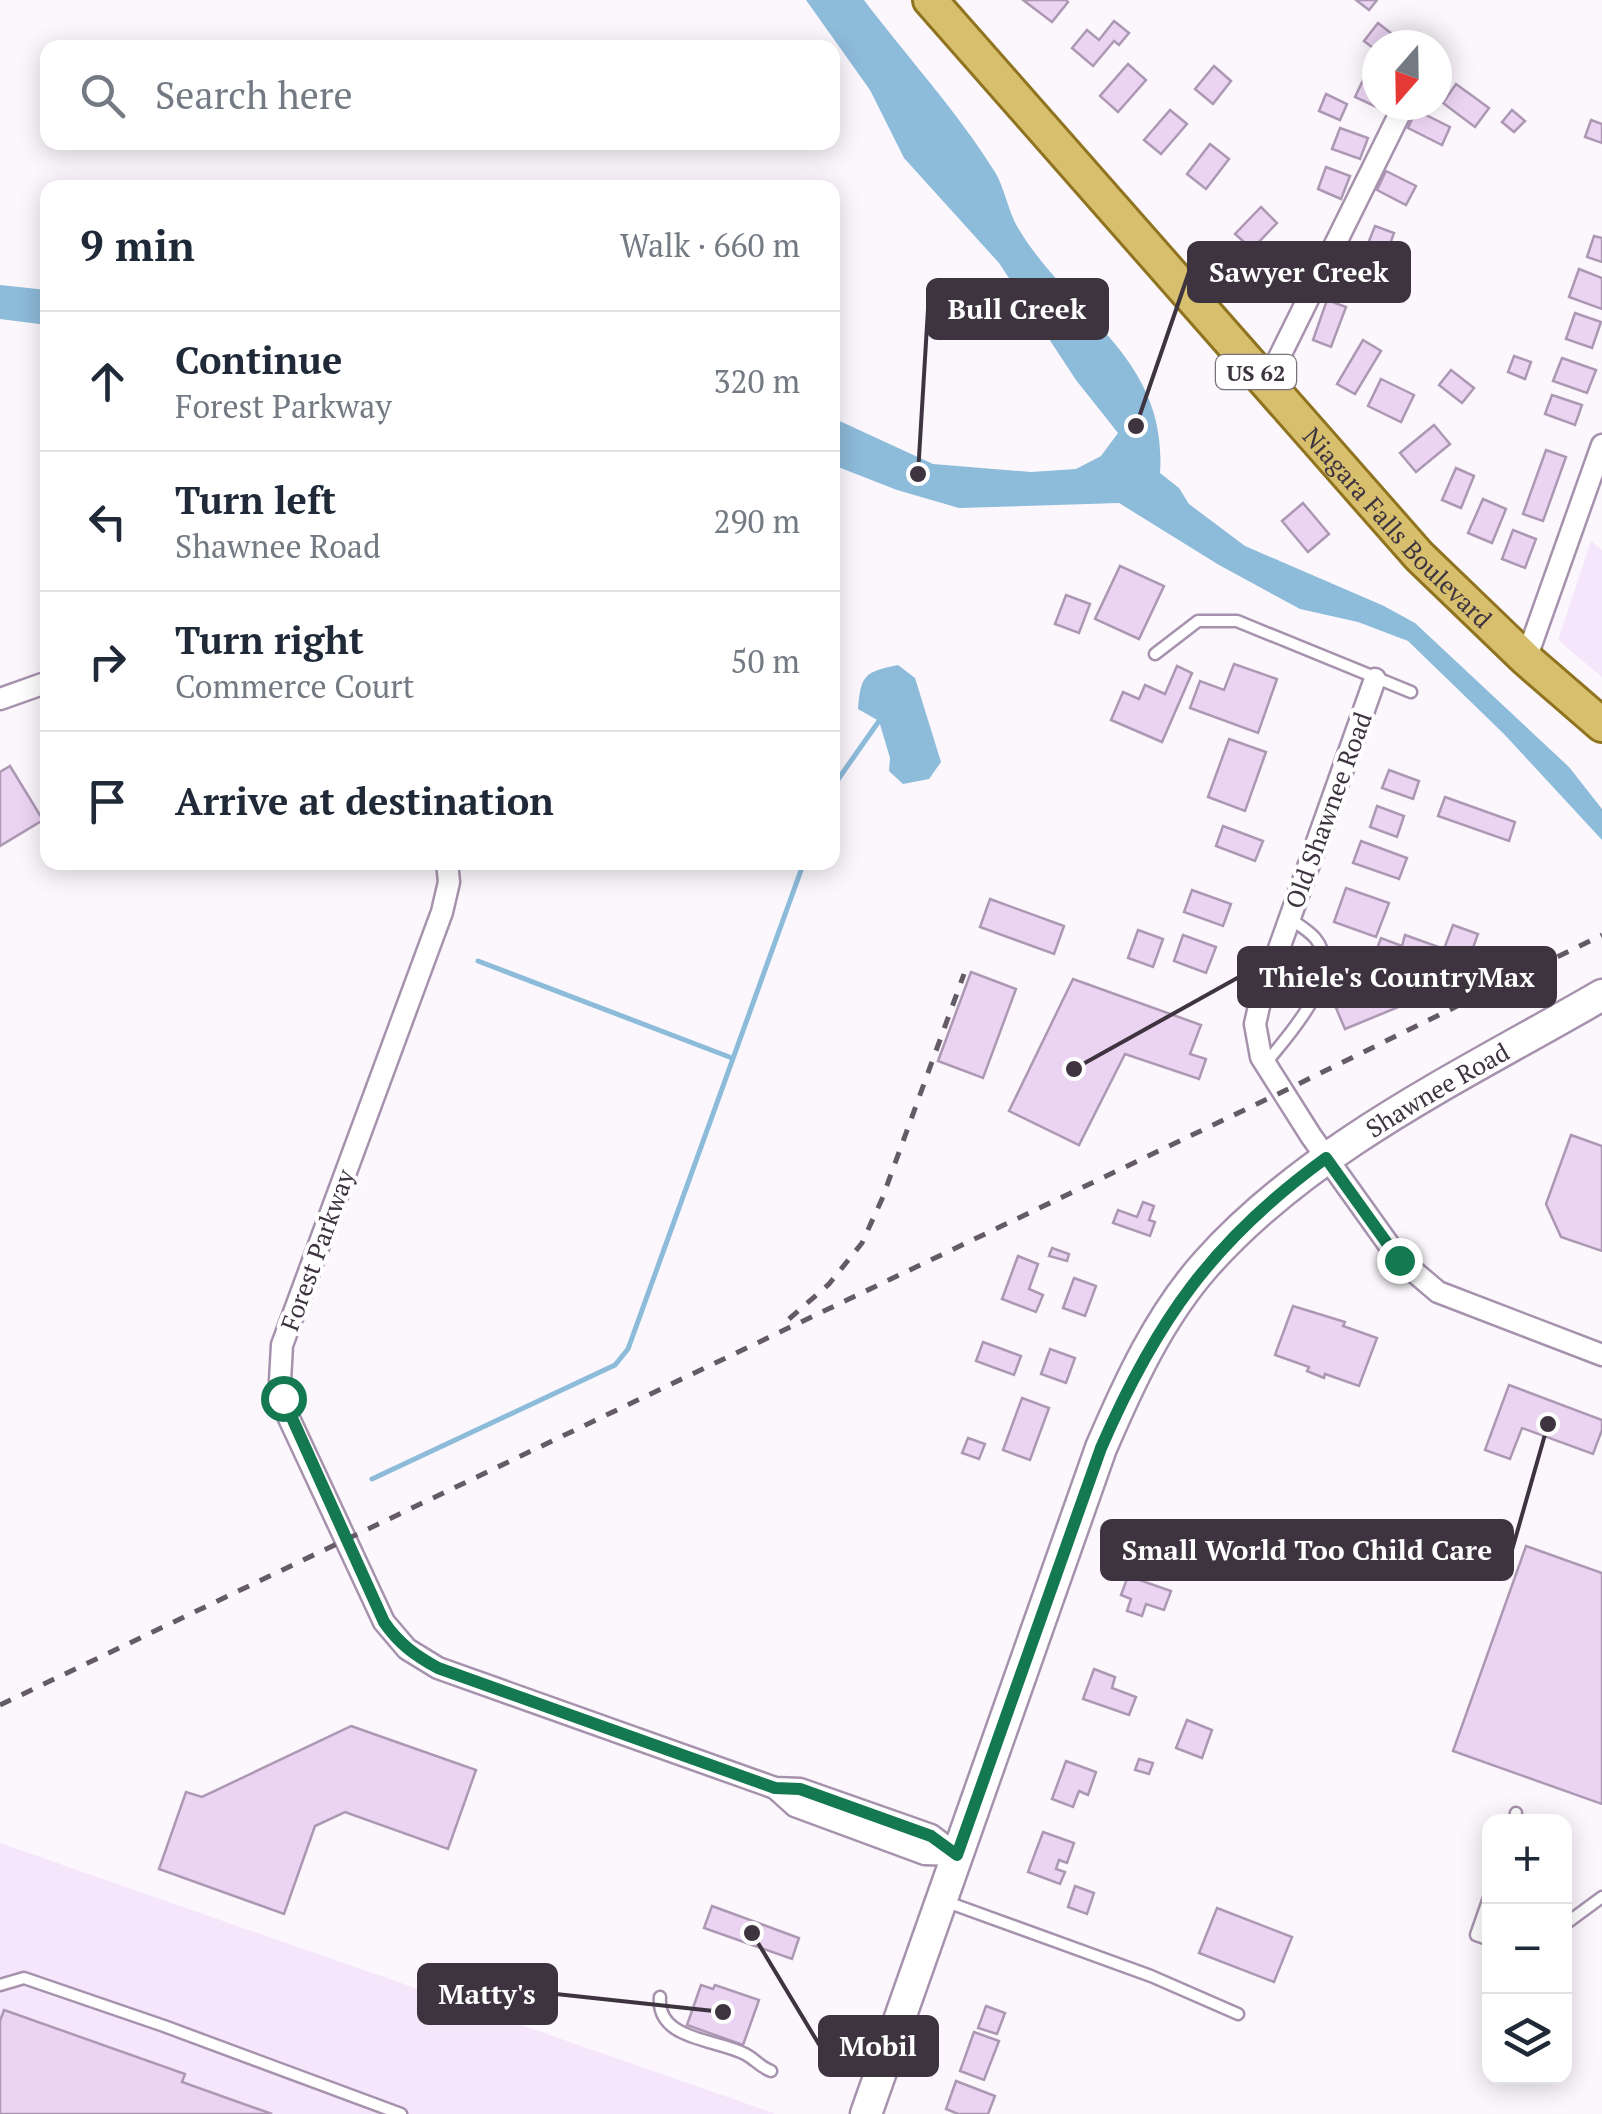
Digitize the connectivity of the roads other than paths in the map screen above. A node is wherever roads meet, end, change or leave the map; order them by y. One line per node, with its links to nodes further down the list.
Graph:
1 (930, 0): 3 (main road, Niagara Falls Boulevard / US 62)
2 (1397, 120): 3 (street)
3 (1266, 384): 6 (main road, Niagara Falls Boulevard / US 62)
4 (1602, 445): 6 (street)
5 (1155, 654): 7 (lane)
6 (1526, 659): 11 (main road, Niagara Falls Boulevard / US 62)
7 (1375, 678): 9 (lane); 13 (street, Old Shawnee Road)
8 (40, 685): 10 (street)
9 (1411, 692)
10 (0, 699)
11 (1602, 725)
12 (448, 870): 18 (street, Forest Parkway)
13 (1290, 918): 15 (street, Old Shawnee Road); 15 (lane)
14 (1602, 994): 16 (main road, Shawnee Road)
15 (1265, 1064): 16 (street, Old Shawnee Road)
16 (1326, 1158): 17 (street, Old Shawnee Road); 18 (main road, Shawnee Road)
17 (1602, 1355)
18 (957, 1855): 20 (main road, Shawnee Road)
19 (1602, 1897): 21 (lane)
20 (942, 1900): 24 (lane); 27 (main road, Shawnee Road)
21 (1572, 1919)
22 (0, 1985): 26 (lane)
23 (660, 1997): 25 (lane)
24 (1238, 2014)
25 (771, 2071)
26 (401, 2114)
27 (866, 2114)

